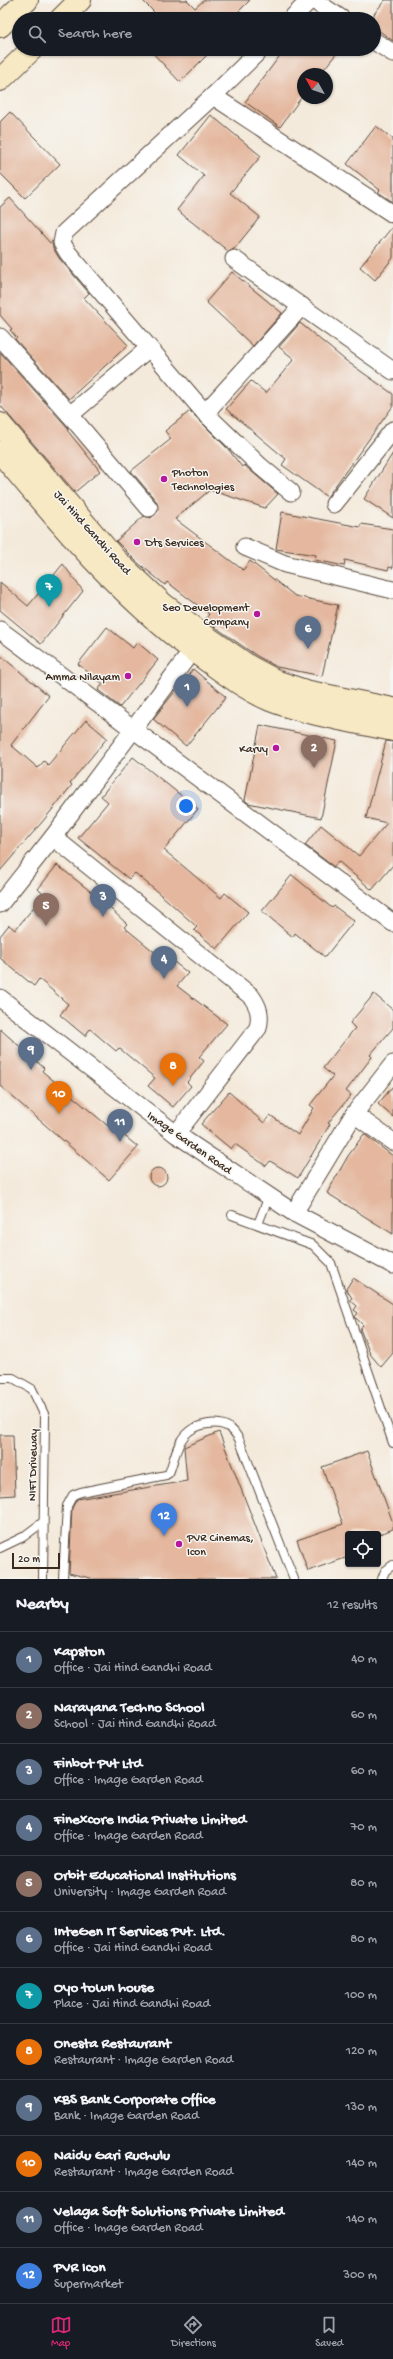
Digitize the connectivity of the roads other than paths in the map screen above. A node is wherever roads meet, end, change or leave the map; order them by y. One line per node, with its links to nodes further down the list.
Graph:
1 (27, 0): 4 (street)
2 (80, 0): 5 (street)
3 (312, 0): 6 (street); 7 (street)
4 (15, 12)
5 (68, 12)
6 (299, 12)
7 (331, 12)
8 (12, 14): 9 (street)
9 (0, 26)
10 (381, 45): 11 (street)
11 (393, 53)
12 (25, 56): 14 (street)
13 (254, 56): 15 (street)
14 (0, 80)
15 (213, 96): 16 (street); 20 (street)
16 (393, 214)
17 (234, 259): 18 (street)
18 (302, 306): 21 (street); 22 (street)
19 (0, 337): 23 (street)
20 (149, 348): 22 (street); 23 (street)
21 (393, 371)
22 (205, 413): 27 (street)
23 (70, 415): 29 (street)
24 (0, 424): 33 (street, Jai Hind Gandhi Road)
25 (393, 430): 28 (street)
26 (0, 452): 33 (street, Jai Hind Gandhi Road)
27 (291, 492)
28 (334, 504)
29 (149, 508)
30 (245, 547): 31 (street)
31 (393, 590)
32 (0, 630): 35 (street)
33 (198, 643): 34 (street, Jai Hind Gandhi Road); 35 (street); 36 (street, Jai Hind Gandhi Road)
34 (393, 709)
35 (132, 730): 37 (street); 39 (street)
36 (393, 730)
37 (53, 837): 38 (street); 43 (street)
38 (0, 904)
39 (393, 923)
40 (0, 998): 43 (street, Image Garden Road)
41 (393, 1064): 42 (street)
42 (354, 1114): 44 (street); 46 (street)
43 (176, 1134): 45 (street, Image Garden Road)
44 (393, 1142)
45 (270, 1196): 46 (street, Image Garden Road); 48 (lane)
46 (294, 1213): 49 (street, Image Garden Road)
47 (232, 1215): 48 (lane)
48 (258, 1224): 51 (lane)
49 (393, 1265)
50 (0, 1378): 52 (lane, NIFT Driveway)
51 (393, 1443)
52 (44, 1522): 53 (lane); 55 (lane, NIFT Driveway)
53 (0, 1548)
54 (393, 1565): 58 (lane)
55 (43, 1579)
56 (63, 1579): 57 (lane)
57 (294, 1579)
58 (382, 1579)

